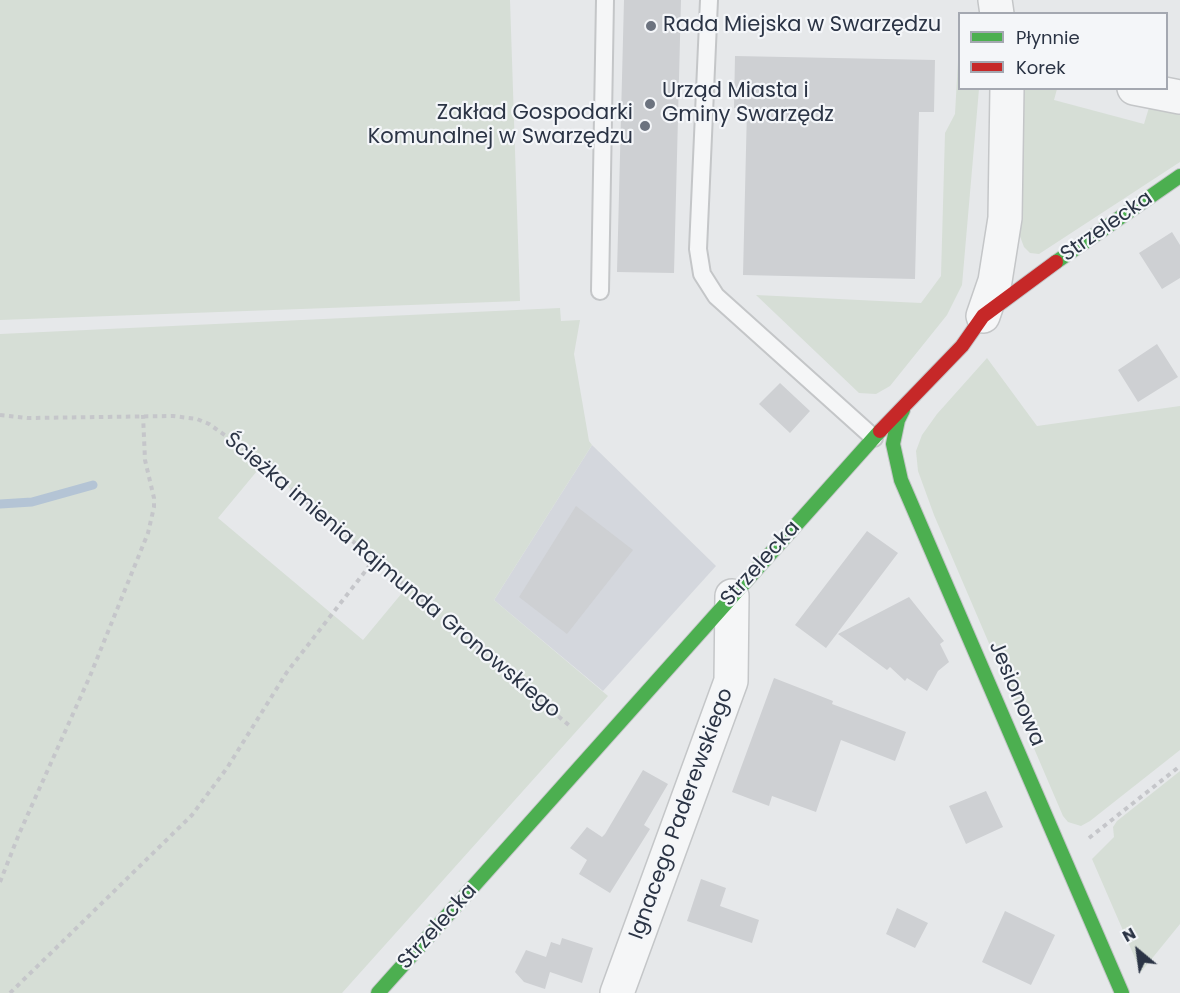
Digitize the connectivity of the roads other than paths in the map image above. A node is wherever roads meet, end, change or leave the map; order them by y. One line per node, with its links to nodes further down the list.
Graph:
1 (605, 0): 7 (lane)
2 (709, 0): 10 (lane)
3 (1007, 90): 8 (street)
4 (1144, 90): 5 (street)
5 (1180, 97)
6 (1180, 176): 8 (street, Strzelecka)
7 (600, 291)
8 (983, 316): 9 (street, Strzelecka)
9 (904, 408): 10 (street, Strzelecka); 12 (street, Jesionowa)
10 (874, 438): 11 (street, Strzelecka)
11 (732, 596): 13 (street, Strzelecka); 14 (street, Ignacego Paderewskiego)
12 (1116, 988)
13 (378, 993)
14 (617, 993)

